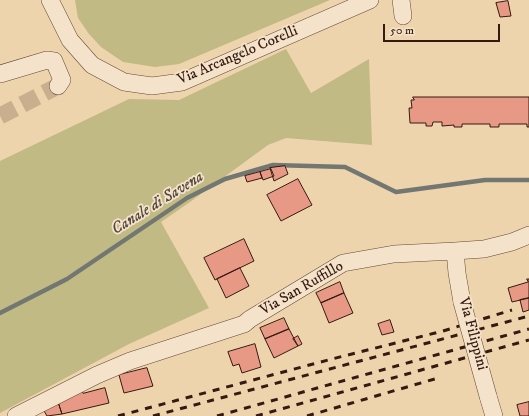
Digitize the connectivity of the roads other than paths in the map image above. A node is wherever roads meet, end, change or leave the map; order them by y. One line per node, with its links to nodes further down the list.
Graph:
1 (50, 0): 3 (street, Via Arcangelo Corelli)
2 (370, 0): 3 (street, Via Arcangelo Corelli)
3 (59, 8)
4 (0, 74): 5 (street)
5 (58, 86)
6 (529, 236): 7 (street, Via San Ruffillo)
7 (455, 251): 8 (street, Via San Ruffillo); 9 (street, Via Filippini, bridge)
8 (16, 416)
9 (494, 416)

